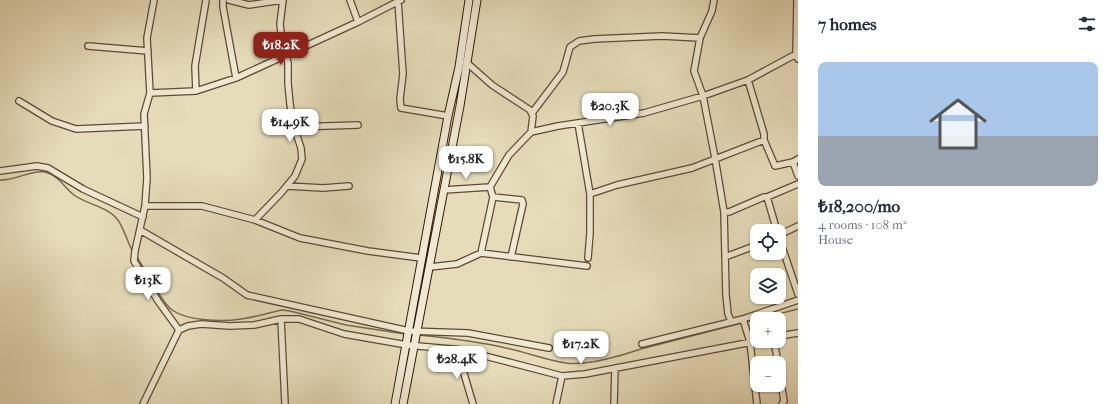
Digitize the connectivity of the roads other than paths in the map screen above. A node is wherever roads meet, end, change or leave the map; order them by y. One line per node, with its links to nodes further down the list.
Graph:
1 (154, 0): 15 (street)
2 (206, 0): 21 (street)
3 (224, 0): 19 (street)
4 (229, 0): 5 (street)
5 (283, 0): 16 (street)
6 (350, 0): 12 (street)
7 (470, 0): 26 (main road)
8 (477, 0): 18 (main road)
9 (714, 0): 13 (street)
10 (796, 0): 17 (street)
11 (400, 1): 12 (street); 26 (street)
12 (358, 22): 16 (street)
13 (700, 38): 23 (street); 25 (street)
14 (88, 46): 15 (street)
15 (148, 51): 22 (street)
16 (285, 55): 19 (street); 30 (street)
17 (797, 56): 20 (street)
18 (466, 62): 25 (street); 41 (main road)
19 (236, 78): 21 (street)
20 (748, 80): 23 (street); 32 (street)
21 (196, 91): 22 (street)
22 (150, 93): 29 (street)
23 (703, 96): 27 (street); 33 (street)
24 (19, 101): 29 (street)
25 (532, 113): 31 (street)
26 (448, 116): 57 (main road)
27 (578, 123): 31 (street); 42 (street)
28 (358, 125): 30 (street)
29 (145, 126): 45 (street)
30 (294, 127): 38 (street)
31 (531, 132): 40 (street)
32 (764, 140): 33 (street); 34 (street)
33 (715, 158): 42 (street); 46 (street)
34 (796, 160): 36 (street)
35 (0, 171): 47 (street)
36 (798, 176)
37 (798, 184): 44 (street)
38 (287, 186): 39 (street); 48 (street)
39 (349, 186)
40 (490, 187): 41 (street); 43 (street)
41 (444, 190): 61 (main road)
42 (590, 194): 58 (street)
43 (493, 197): 54 (street); 55 (street)
44 (767, 197): 46 (street); 49 (street)
45 (145, 206): 47 (street); 48 (street)
46 (724, 212): 56 (street)
47 (143, 217): 51 (street)
48 (254, 220): 57 (street)
49 (775, 224)
50 (798, 226): 52 (street)
51 (140, 230): 67 (street); 70 (street)
52 (786, 232)
53 (750, 247): 56 (street)
54 (481, 254): 55 (street); 61 (street)
55 (511, 257): 60 (street)
56 (725, 257): 65 (street)
57 (421, 258): 70 (main road)
58 (588, 258)
59 (786, 259): 62 (street)
60 (588, 266)
61 (430, 267): 71 (main road)
62 (798, 294)
63 (798, 300): 66 (street)
64 (281, 319): 67 (street); 70 (street); 81 (street)
65 (731, 321): 66 (street); 73 (street)
66 (744, 322): 72 (street)
67 (179, 330): 80 (street)
68 (798, 333): 69 (street)
69 (786, 335)
70 (408, 337): 71 (street); 71 (street); 82 (main road)
71 (416, 338): 74 (street); 76 (street); 83 (main road)
72 (750, 342): 77 (street)
73 (642, 344)
74 (549, 348)
75 (751, 348): 87 (street)
76 (457, 350): 78 (street); 84 (street)
77 (615, 368): 78 (street); 86 (street)
78 (562, 376): 85 (street)
79 (782, 392): 88 (street)
80 (143, 404)
81 (285, 404)
82 (395, 404)
83 (403, 404)
84 (473, 404)
85 (556, 404)
86 (614, 404)
87 (757, 404)
88 (782, 404)

